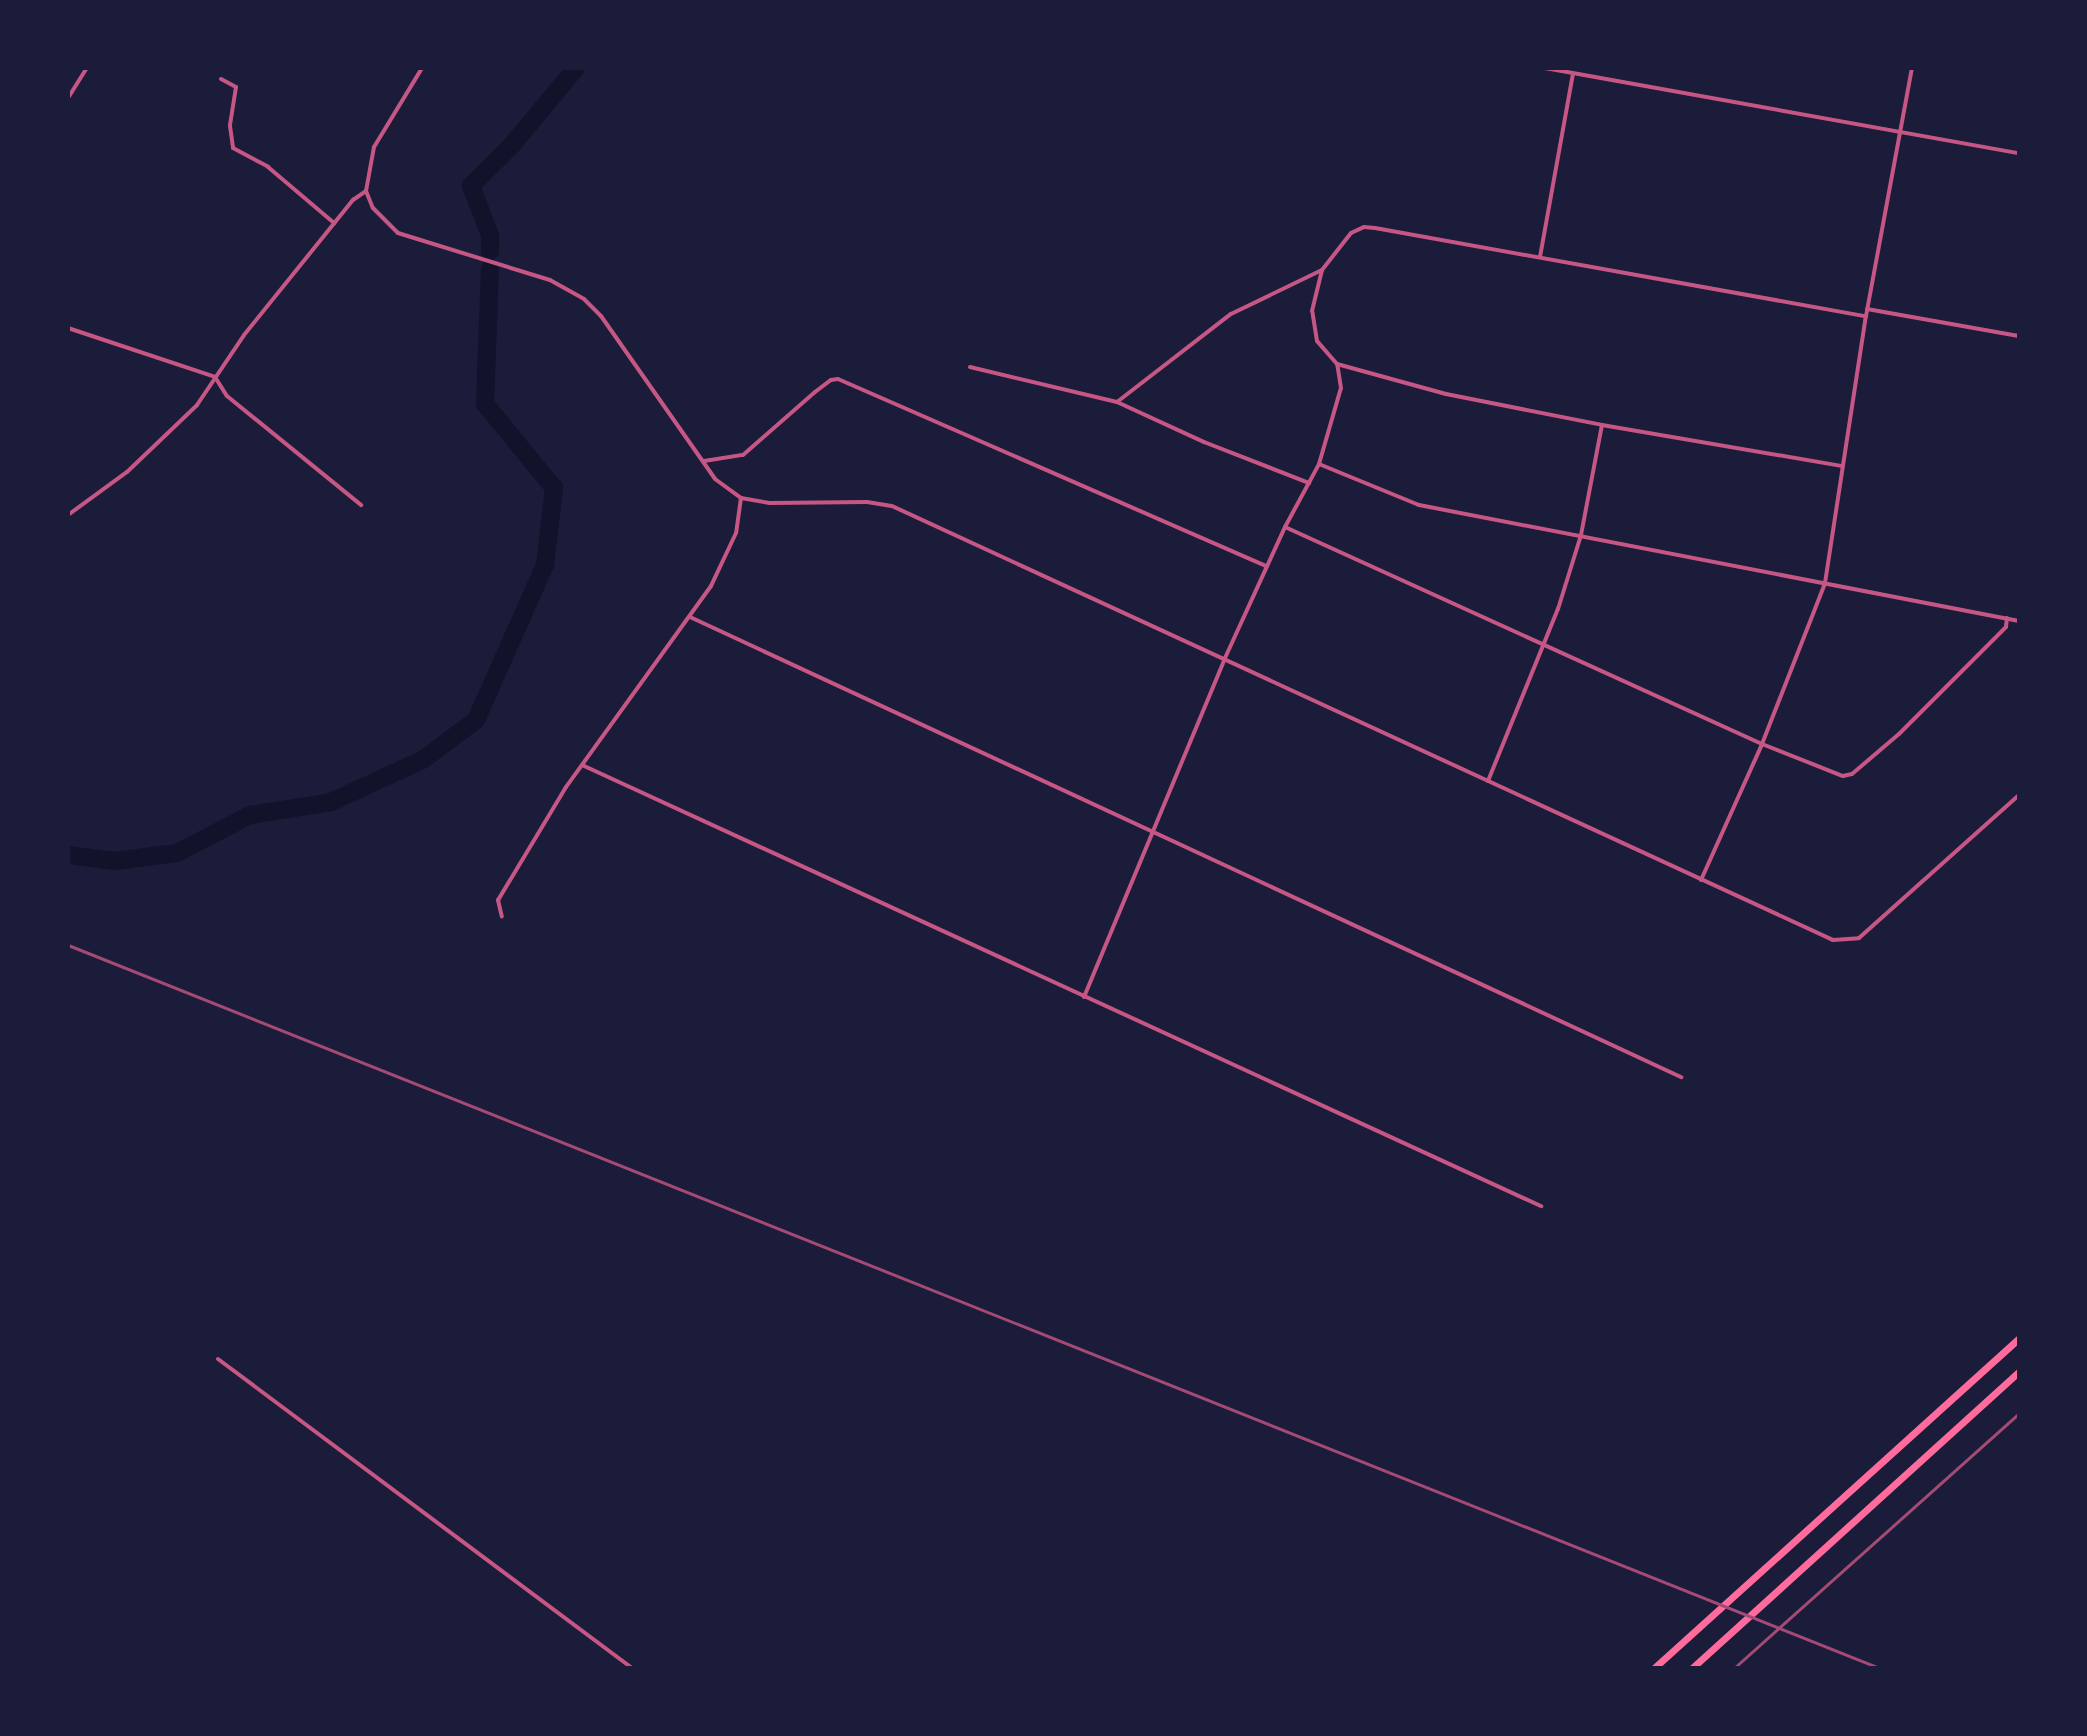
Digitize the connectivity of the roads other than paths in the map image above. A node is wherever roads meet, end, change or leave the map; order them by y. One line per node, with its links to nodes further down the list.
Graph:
1 (87, 68): 7 (street)
2 (422, 68): 10 (street)
3 (1545, 68): 5 (street)
4 (1912, 68): 8 (street)
5 (1573, 73): 8 (street); 12 (street)
6 (221, 79): 11 (street)
7 (68, 98)
8 (1898, 133): 9 (street); 14 (street)
9 (2019, 153)
10 (366, 191): 11 (street); 23 (street)
11 (334, 223): 20 (street)
12 (1540, 257): 13 (street); 15 (street)
13 (1322, 270): 18 (street); 21 (street)
14 (1867, 309): 15 (street); 17 (street)
15 (1866, 316): 25 (street)
16 (68, 328): 20 (street)
17 (2019, 336)
18 (1337, 364): 22 (street); 24 (street)
19 (970, 367): 21 (street)
20 (215, 377): 28 (street); 29 (street)
21 (1117, 402): 26 (street)
22 (1602, 425): 25 (street); 31 (street)
23 (704, 461): 27 (street); 32 (street)
24 (1319, 464): 26 (street); 31 (street)
25 (1843, 466): 33 (street)
26 (1309, 483): 30 (street)
27 (741, 498): 34 (street); 38 (street)
28 (361, 505)
29 (68, 515)
30 (1285, 527): 32 (street); 37 (street)
31 (1581, 535): 33 (street); 37 (street)
32 (1267, 566): 38 (street)
33 (1825, 583): 35 (street); 39 (street)
34 (690, 617): 40 (street); 43 (street)
35 (2007, 618): 36 (street); 39 (street)
36 (2019, 621)
37 (1542, 643): 39 (street); 41 (street)
38 (1225, 658): 41 (street); 43 (street)
39 (1762, 744): 44 (street)
40 (582, 765): 45 (street); 46 (street)
41 (1488, 781): 44 (street)
42 (2019, 795): 44 (street)
43 (1154, 834): 46 (street); 47 (street)
44 (1701, 880)
45 (502, 917)
46 (1084, 997): 48 (street)
47 (1681, 1077)
48 (1541, 1206)
49 (2019, 1338): 53 (highway)
50 (218, 1359): 52 (street)
51 (2019, 1372): 54 (highway)
52 (632, 1668)
53 (1654, 1668)
54 (1692, 1668)

